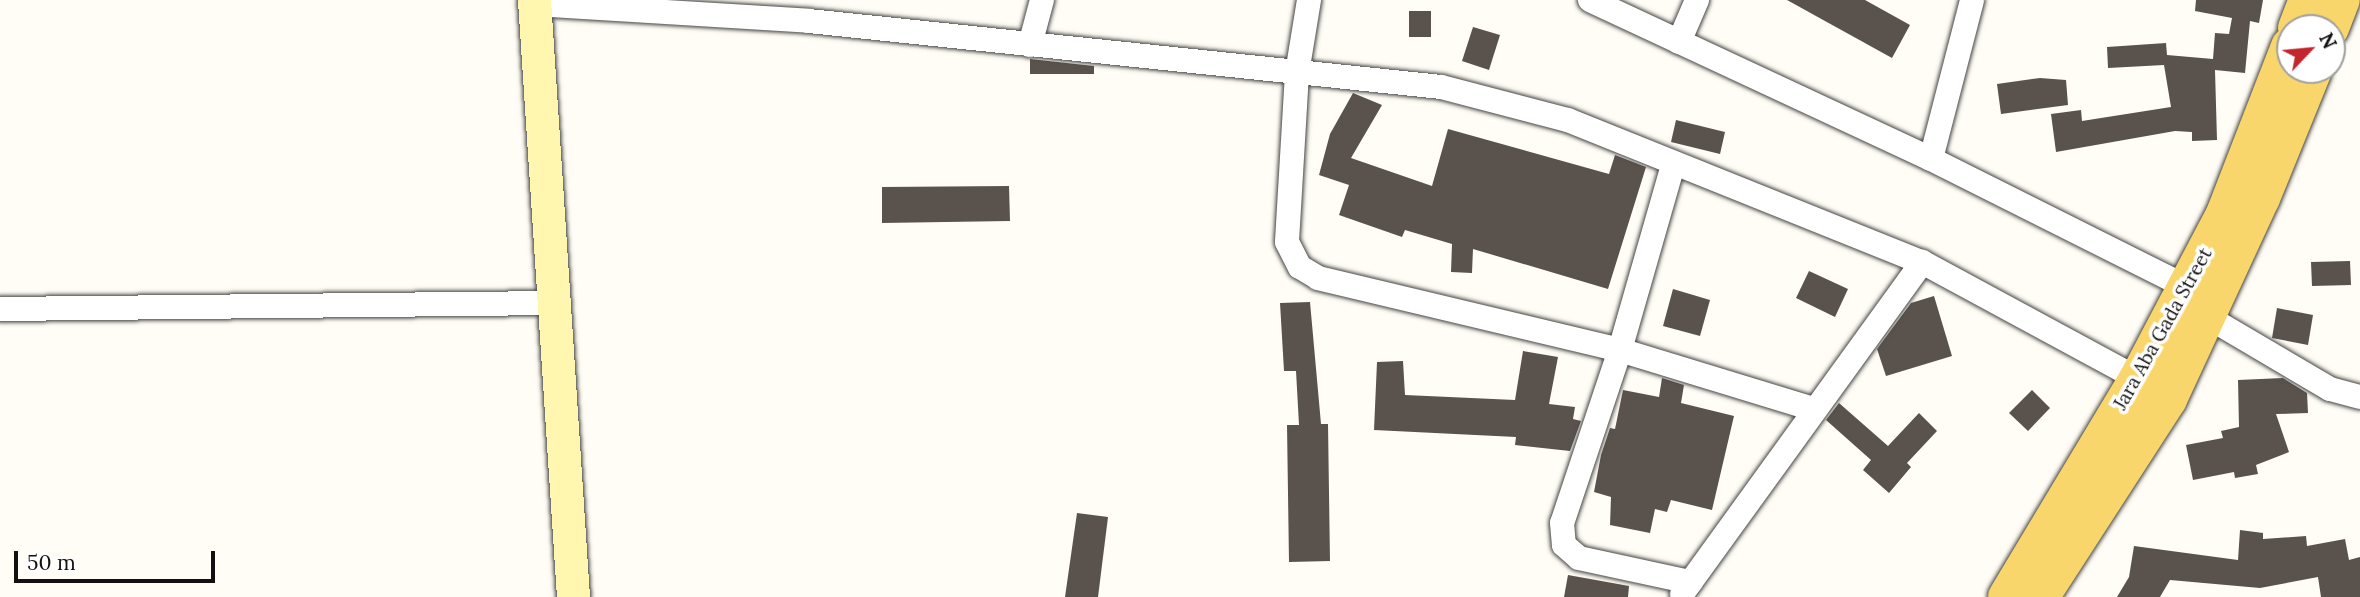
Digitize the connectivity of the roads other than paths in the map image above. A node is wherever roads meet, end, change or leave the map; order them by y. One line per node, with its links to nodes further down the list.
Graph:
1 (1042, 0): 9 (street)
2 (1309, 0): 10 (street)
3 (1590, 0): 8 (street)
4 (1697, 0): 8 (street)
5 (1972, 0): 13 (street)
6 (534, 2): 7 (street); 17 (street)
7 (814, 10): 9 (street)
8 (1679, 42): 13 (street)
9 (1030, 45): 10 (street)
10 (1297, 74): 14 (street); 19 (street)
11 (2276, 82): 16 (main road, Jara Aba Gada Street)
12 (2306, 84): 16 (main road, Jara Aba Gada Street)
13 (1931, 159): 16 (street)
14 (1673, 165): 15 (street); 19 (street)
15 (1922, 262): 20 (street); 22 (street)
16 (2197, 301): 20 (main road, Jara Aba Gada Street); 21 (street); 26 (main road, Jara Aba Gada Street)
17 (554, 303): 18 (street); 24 (street)
18 (0, 309)
19 (1620, 350): 22 (street); 23 (street)
20 (2138, 379): 25 (main road, Jara Aba Gada Street)
21 (2360, 397)
22 (1813, 409): 23 (street)
23 (1685, 589)
24 (573, 597)
25 (2007, 597)
26 (2040, 597)

